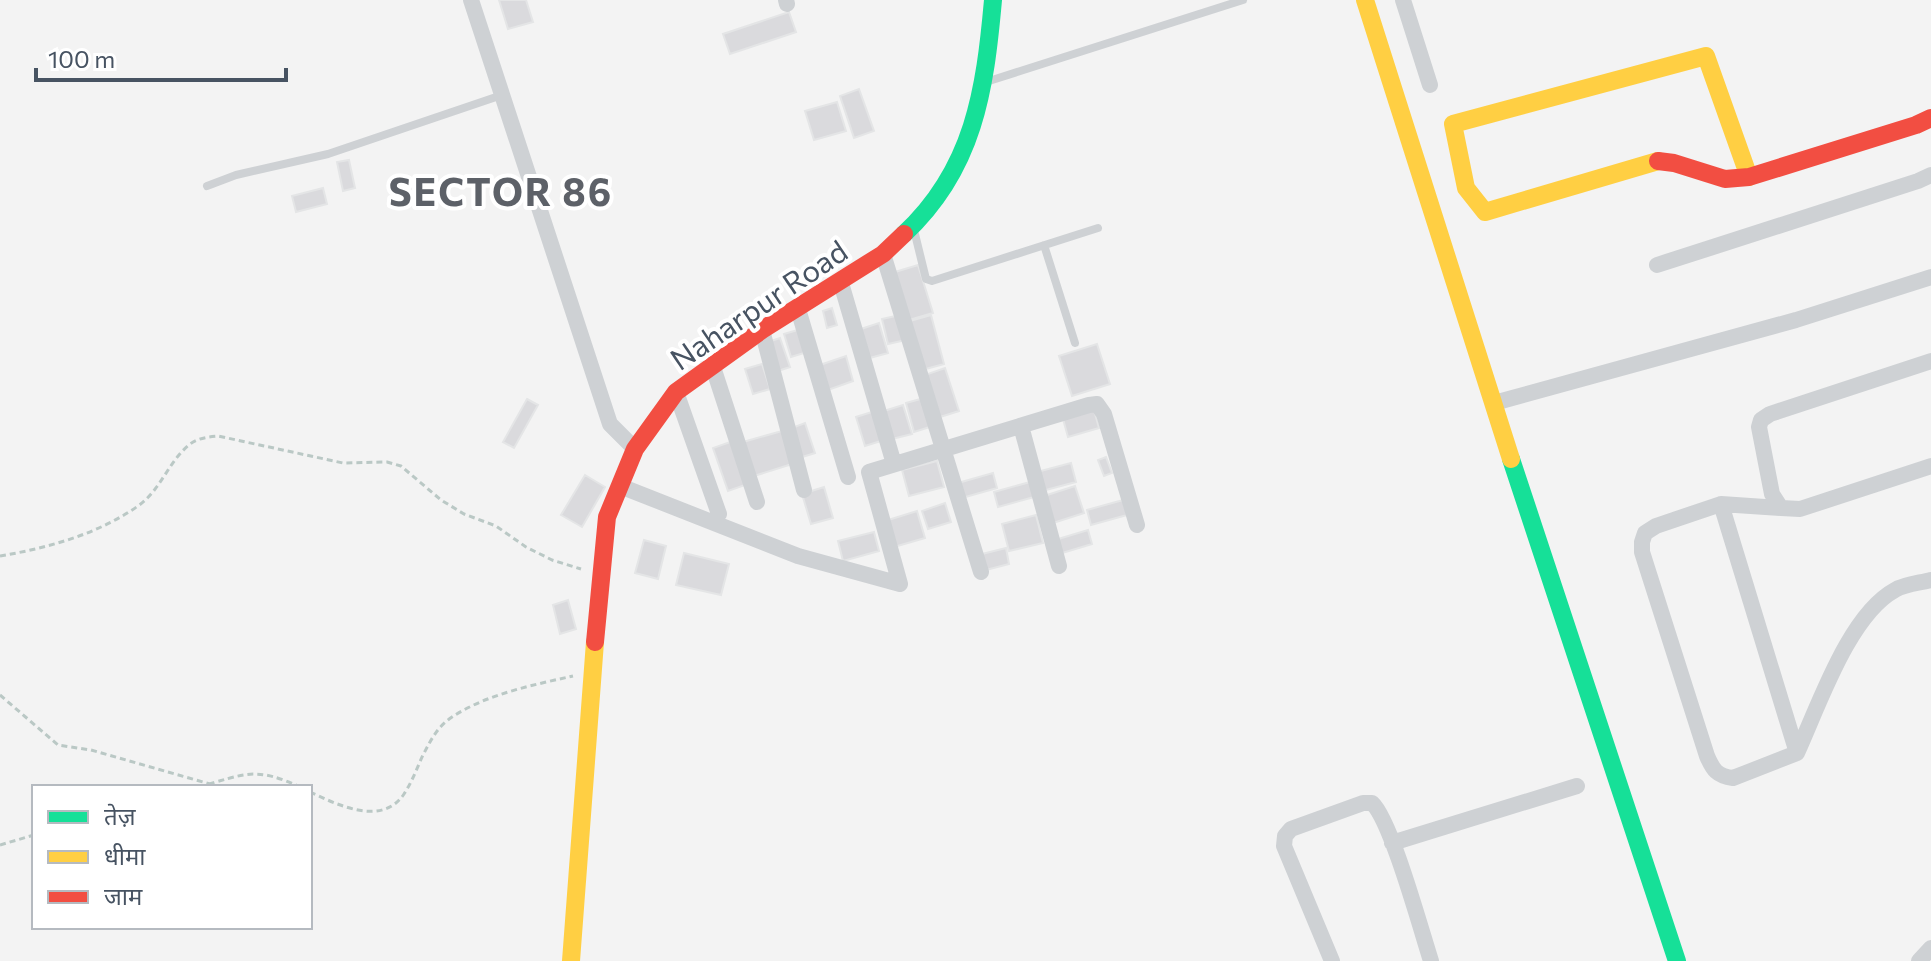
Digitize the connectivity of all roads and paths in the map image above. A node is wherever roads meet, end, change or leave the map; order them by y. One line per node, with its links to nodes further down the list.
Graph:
1 (471, 0): 8 (street)
2 (993, 0): 6 (street, Naharpur Road)
3 (1243, 0): 6 (lane)
4 (1365, 0): 26 (street)
5 (1403, 0): 7 (street)
6 (984, 83): 13 (street, Naharpur Road)
7 (1430, 85)
8 (502, 95): 12 (lane); 28 (street)
9 (1926, 126): 11 (street)
10 (1931, 175): 17 (street)
11 (1749, 177): 11 (street)
12 (207, 186)
13 (913, 226): 15 (lane); 16 (street, Naharpur Road)
14 (1098, 228): 15 (lane)
15 (1044, 245): 22 (lane)
16 (883, 254): 19 (street, Naharpur Road); 29 (street)
17 (1657, 265)
18 (1931, 277): 26 (street)
19 (841, 283): 20 (street, Naharpur Road); 30 (street)
20 (798, 309): 21 (street, Naharpur Road); 32 (street)
21 (762, 330): 24 (street, Naharpur Road); 34 (street)
22 (1075, 343)
23 (1931, 361): 37 (street)
24 (712, 364): 25 (street, Naharpur Road); 35 (street)
25 (676, 392): 28 (street, Naharpur Road); 38 (street)
26 (1494, 403): 60 (street)
27 (1021, 426): 29 (street); 39 (street); 41 (street)
28 (635, 449): 33 (street, Naharpur Road)
29 (942, 449): 30 (street); 42 (street)
30 (894, 464): 33 (street)
31 (1931, 466): 37 (street)
32 (848, 477)
33 (620, 486): 43 (street, Naharpur Road)
34 (804, 490)
35 (757, 502)
36 (1721, 504): 37 (street); 47 (street); 47 (street)
37 (1781, 508)
38 (719, 514)
39 (1137, 525)
40 (0, 556): 43 (path)
41 (1059, 566)
42 (981, 572)
43 (600, 575): 45 (street, Naharpur Road)
44 (1931, 580): 47 (street)
45 (592, 671): 52 (path); 57 (street, Naharpur Road)
46 (0, 695): 48 (path)
47 (1797, 753)
48 (210, 784): 49 (path); 50 (path)
49 (206, 785)
50 (295, 785)
51 (1577, 786): 54 (street)
52 (312, 793)
53 (32, 836): 55 (path)
54 (1392, 843): 58 (street); 59 (street)
55 (0, 845)
56 (1931, 948): 61 (street)
57 (571, 961)
58 (1332, 961)
59 (1431, 961)
60 (1677, 961)
61 (1919, 961)

